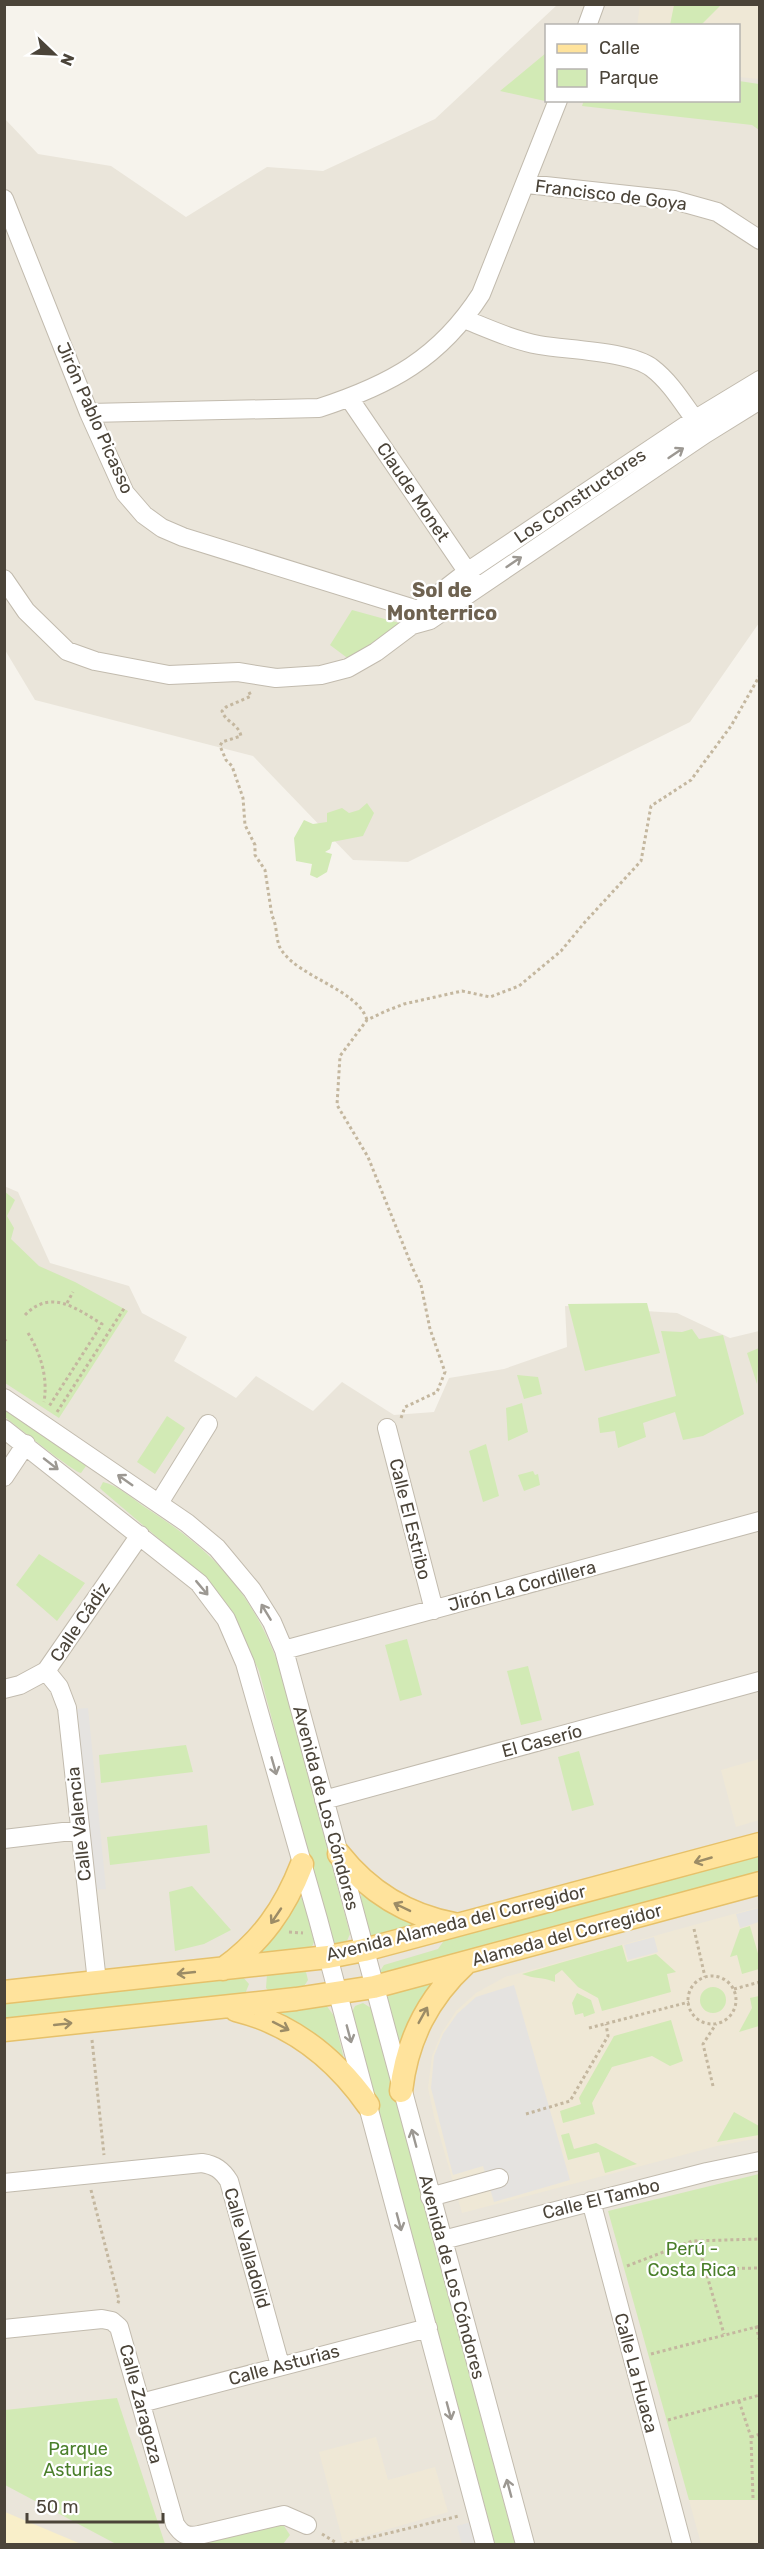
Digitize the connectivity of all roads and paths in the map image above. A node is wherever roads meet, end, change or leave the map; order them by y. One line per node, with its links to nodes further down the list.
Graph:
1 (595, 4): 2 (street)
2 (588, 24)
3 (557, 102): 4 (street)
4 (526, 184): 6 (street, Francisco de Goya); 7 (street)
5 (4, 199): 11 (street, Jirón Pablo Picasso)
6 (759, 240)
7 (464, 319): 9 (street); 12 (street)
8 (759, 380): 12 (street, Los Constructores)
9 (349, 398): 11 (street); 14 (street, Claude Monet)
10 (759, 400): 12 (street, Los Constructores)
11 (89, 413): 15 (street, Jirón Pablo Picasso)
12 (700, 427): 14 (street, Los Constructores)
13 (4, 579): 16 (street, Los Constructores)
14 (472, 579): 15 (street, Los Constructores)
15 (420, 618): 16 (street, Los Constructores)
16 (238, 672): 18 (path)
17 (759, 675): 18 (path)
18 (367, 1020): 30 (path)
19 (73, 1292): 20 (path)
20 (67, 1303): 22 (path); 25 (path)
21 (125, 1307): 25 (path)
22 (25, 1315)
23 (28, 1333): 25 (path)
24 (4, 1398): 25 (street, Avenida de Los Cóndores)
25 (46, 1414): 31 (street, Avenida de Los Cóndores)
26 (208, 1424): 34 (street)
27 (387, 1428): 30 (street, Calle El Estribo)
28 (4, 1429): 29 (street, Avenida de Los Cóndores)
29 (26, 1444): 32 (street); 33 (street, Avenida de Los Cóndores, one-way to 33)
30 (392, 1447): 37 (street, Calle El Estribo)
31 (102, 1464): 33 (street); 34 (street, Avenida de Los Cóndores, one-way to 31)
32 (4, 1477)
33 (83, 1489): 36 (street, Avenida de Los Cóndores)
34 (159, 1503): 38 (street, Avenida de Los Cóndores, one-way to 34)
35 (759, 1521): 37 (street, Jirón La Cordillera)
36 (140, 1535): 39 (street, Calle Cádiz); 47 (street, Avenida de Los Cóndores, one-way to 47)
37 (434, 1610): 38 (street, Jirón La Cordillera)
38 (284, 1650): 42 (street, Avenida de Los Cóndores)
39 (46, 1671): 41 (street, Calle Cádiz); 43 (street, Calle Valencia)
40 (759, 1682): 42 (street, El Caserío)
41 (4, 1689)
42 (324, 1800): 46 (street, Avenida de Los Cóndores)
43 (80, 1830): 44 (street); 59 (street, Calle Valencia)
44 (4, 1839)
45 (759, 1844): 49 (main road, Avenida Alameda del Corregidor, one-way to 49)
46 (339, 1854): 49 (main road, one-way to 46); 53 (street, Avenida de Los Cóndores)
47 (302, 1864): 54 (street, Avenida de Los Cóndores); 57 (main road, one-way to 57)
48 (759, 1883): 55 (main road, Alameda del Corregidor)
49 (458, 1924): 53 (main road, Avenida Alameda del Corregidor)
50 (694, 1929): 58 (path)
51 (309, 1932): 52 (path)
52 (285, 1933)
53 (364, 1950): 54 (main road, Avenida Alameda del Corregidor); 61 (street, Avenida de Los Cóndores)
54 (328, 1957): 56 (main road, Avenida Alameda del Corregidor); 64 (street, Avenida de Los Cóndores)
55 (466, 1963): 61 (main road, Alameda del Corregidor); 74 (main road, one-way to 55)
56 (255, 1965): 57 (main road, Avenida Alameda del Corregidor); 66 (main road)
57 (223, 1969): 59 (main road, Avenida Alameda del Corregidor, one-way to 59)
58 (705, 1977): 62 (path); 65 (path)
59 (97, 1982): 63 (main road, Avenida Alameda del Corregidor)
60 (759, 1982): 62 (path)
61 (374, 1987): 64 (main road); 74 (street, Avenida de Los Cóndores)
62 (734, 1989): 69 (path)
63 (4, 1992)
64 (338, 1994): 66 (main road); 75 (street, Avenida de Los Cóndores, one-way to 75)
65 (688, 2002): 68 (path); 69 (path)
66 (260, 2003): 67 (main road)
67 (226, 2007): 71 (main road, one-way to 67); 75 (main road, one-way to 75)
68 (606, 2024): 70 (path); 76 (path)
69 (716, 2024): 73 (path)
70 (589, 2028)
71 (4, 2030)
72 (92, 2039): 78 (path)
73 (713, 2086)
74 (401, 2091): 82 (street, Avenida de Los Cóndores, one-way to 74)
75 (368, 2105): 92 (street, Avenida de Los Cóndores, one-way to 92)
76 (526, 2114)
77 (759, 2161): 83 (street, Calle El Tambo)
78 (105, 2172): 79 (street, Calle Valladolid); 97 (street, Calle Valladolid)
79 (87, 2174): 81 (street, Calle Valladolid); 90 (path)
80 (499, 2178): 82 (street)
81 (4, 2183)
82 (430, 2197): 85 (street, Avenida de Los Cóndores)
83 (591, 2201): 85 (street, Calle El Tambo); 110 (street, Calle La Huaca)
84 (759, 2239): 86 (path)
85 (443, 2240): 109 (street, Avenida de Los Cóndores, one-way to 85)
86 (697, 2241): 87 (path); 89 (path)
87 (627, 2266)
88 (759, 2268): 89 (path)
89 (706, 2269): 94 (path)
90 (112, 2321): 93 (street, Calle Zaragoza); 100 (street, Calle Zaragoza)
91 (758, 2326): 94 (path); 95 (path)
92 (428, 2328): 97 (street, Calle Asturias); 105 (street, Avenida de Los Cóndores, one-way to 105)
93 (4, 2329)
94 (724, 2334): 96 (path)
95 (759, 2342)
96 (650, 2355)
97 (280, 2365): 100 (street, Calle Asturias)
98 (759, 2395): 99 (path)
99 (739, 2401): 101 (path); 103 (path)
100 (141, 2403): 106 (street, Calle Zaragoza)
101 (668, 2420)
102 (759, 2434): 103 (path)
103 (751, 2437): 104 (path)
104 (753, 2498)
105 (476, 2511): 107 (path); 108 (street, Avenida de Los Cóndores)
106 (308, 2525)
107 (345, 2544)
108 (485, 2544)
109 (525, 2544)
110 (682, 2544)

